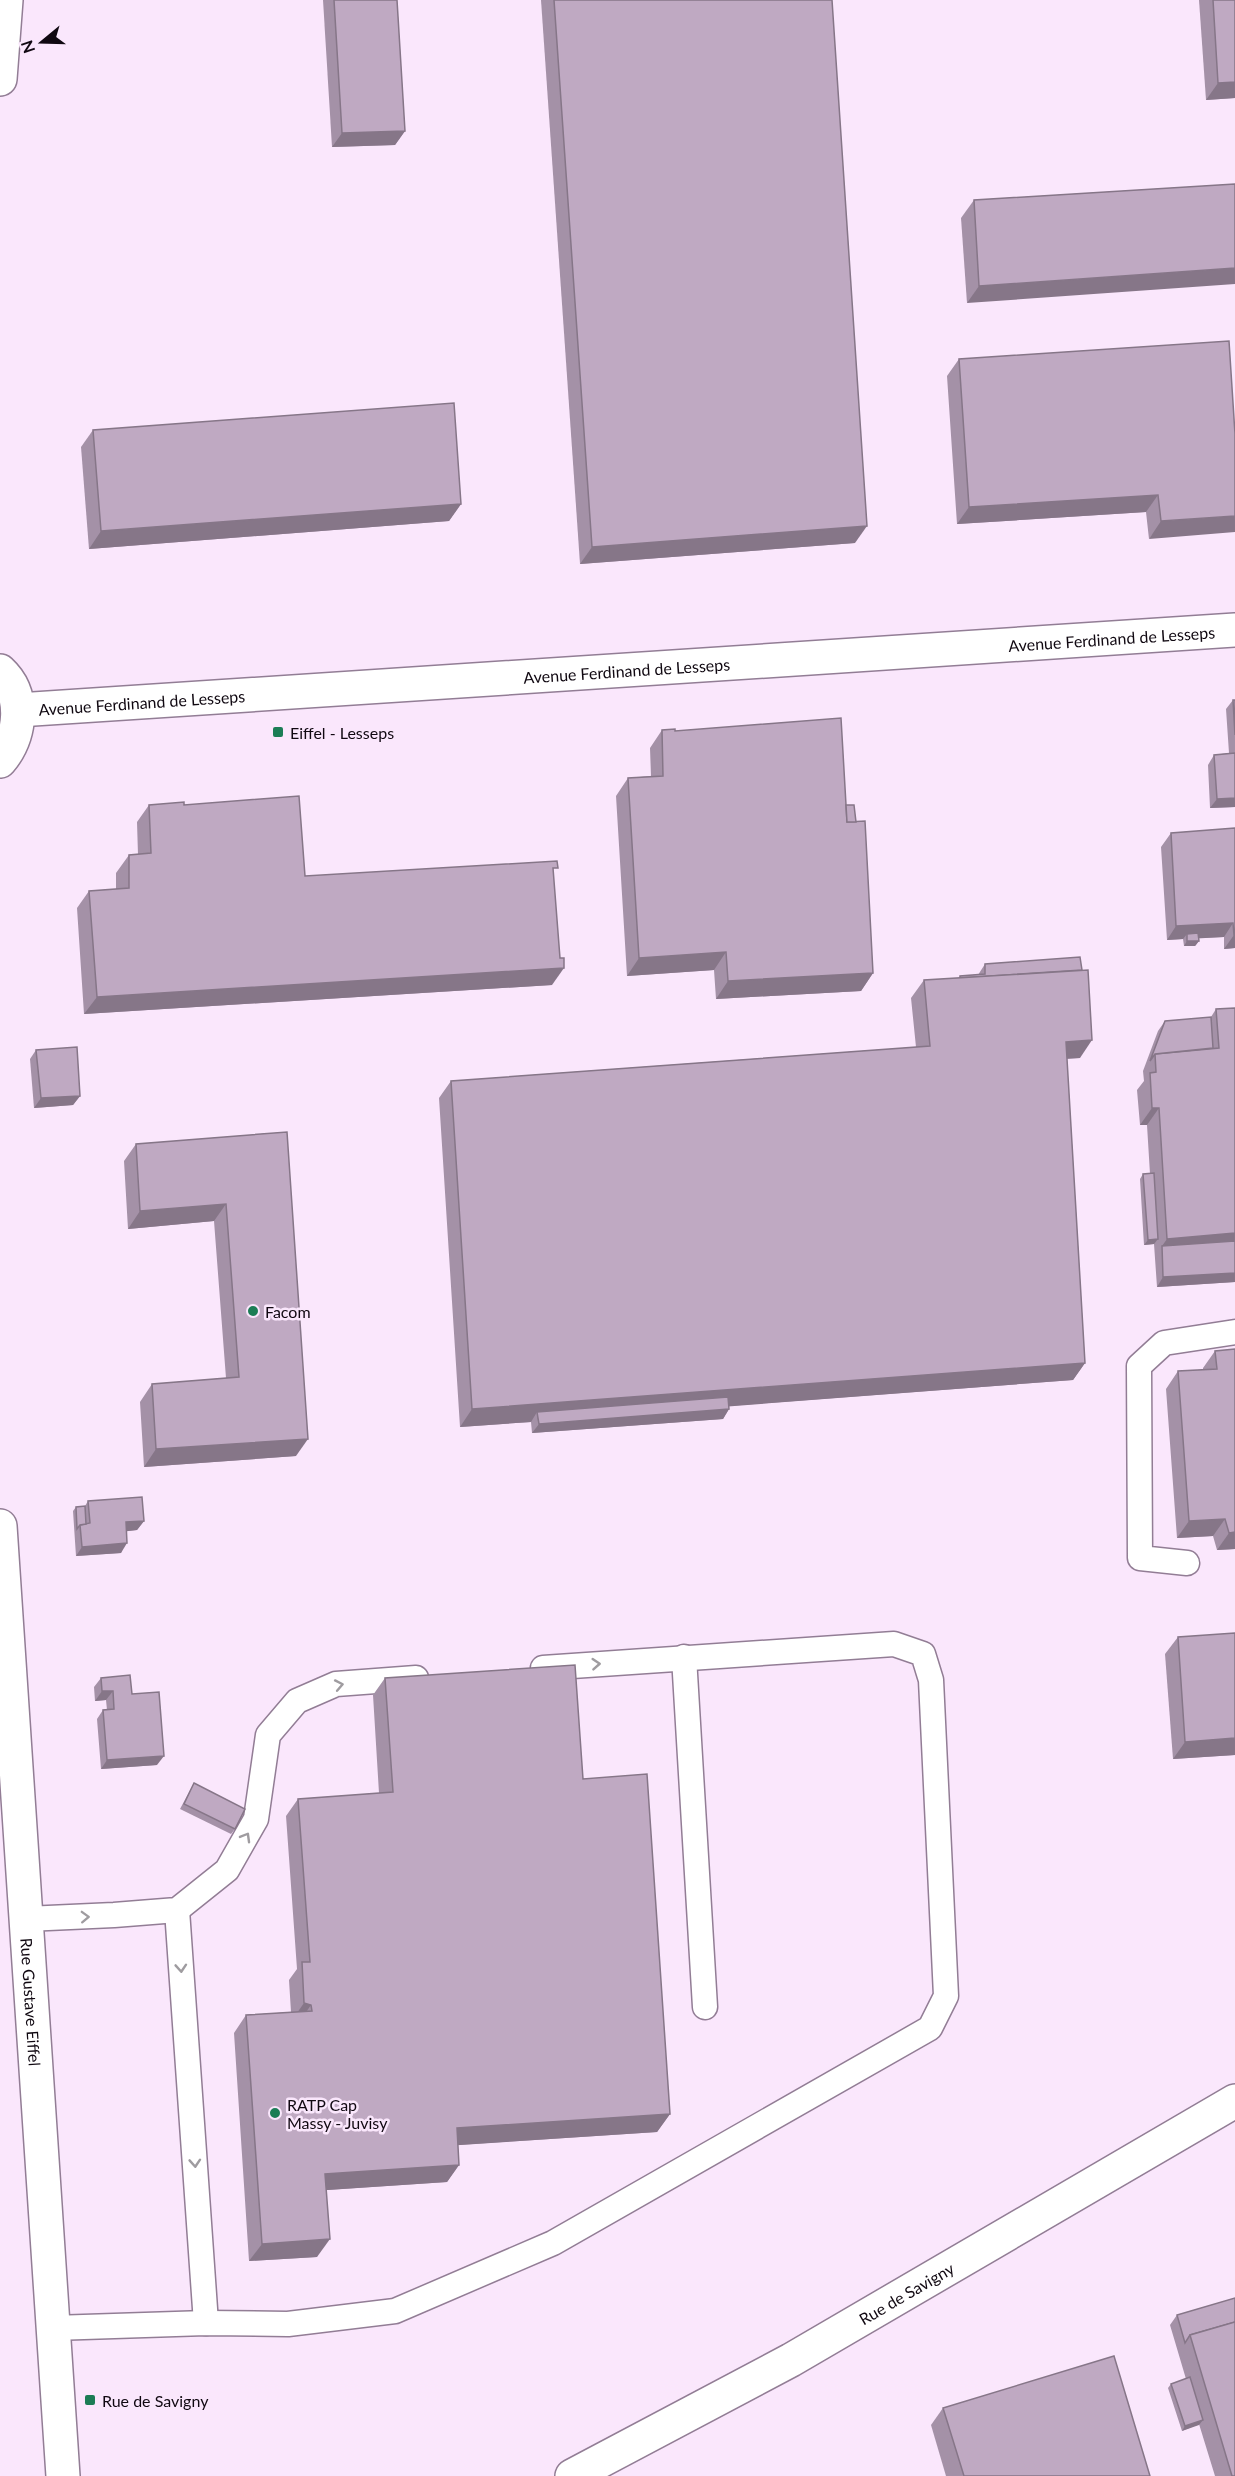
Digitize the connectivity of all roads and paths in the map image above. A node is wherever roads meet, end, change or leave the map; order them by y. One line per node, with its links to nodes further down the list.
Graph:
1 (6, 0): 2 (street)
2 (0, 79)
3 (1235, 630): 5 (street, Avenue Ferdinand de Lesseps)
4 (0, 671): 5 (street)
5 (18, 710): 6 (street)
6 (0, 761)
7 (1235, 1332): 9 (lane)
8 (0, 1526): 14 (street, Rue Gustave Eiffel)
9 (1188, 1563)
10 (684, 1657): 11 (lane, one-way to 10); 15 (lane); 17 (lane)
11 (521, 1670)
12 (440, 1676): 13 (lane, one-way to 12)
13 (177, 1910): 14 (lane, one-way to 13); 17 (lane, one-way to 17)
14 (26, 1919): 18 (street, Rue Gustave Eiffel)
15 (705, 2007)
16 (1235, 2101): 20 (street, Rue de Savigny)
17 (206, 2322): 18 (lane)
18 (53, 2328): 19 (street, Rue Gustave Eiffel)
19 (63, 2476)
20 (572, 2476)

